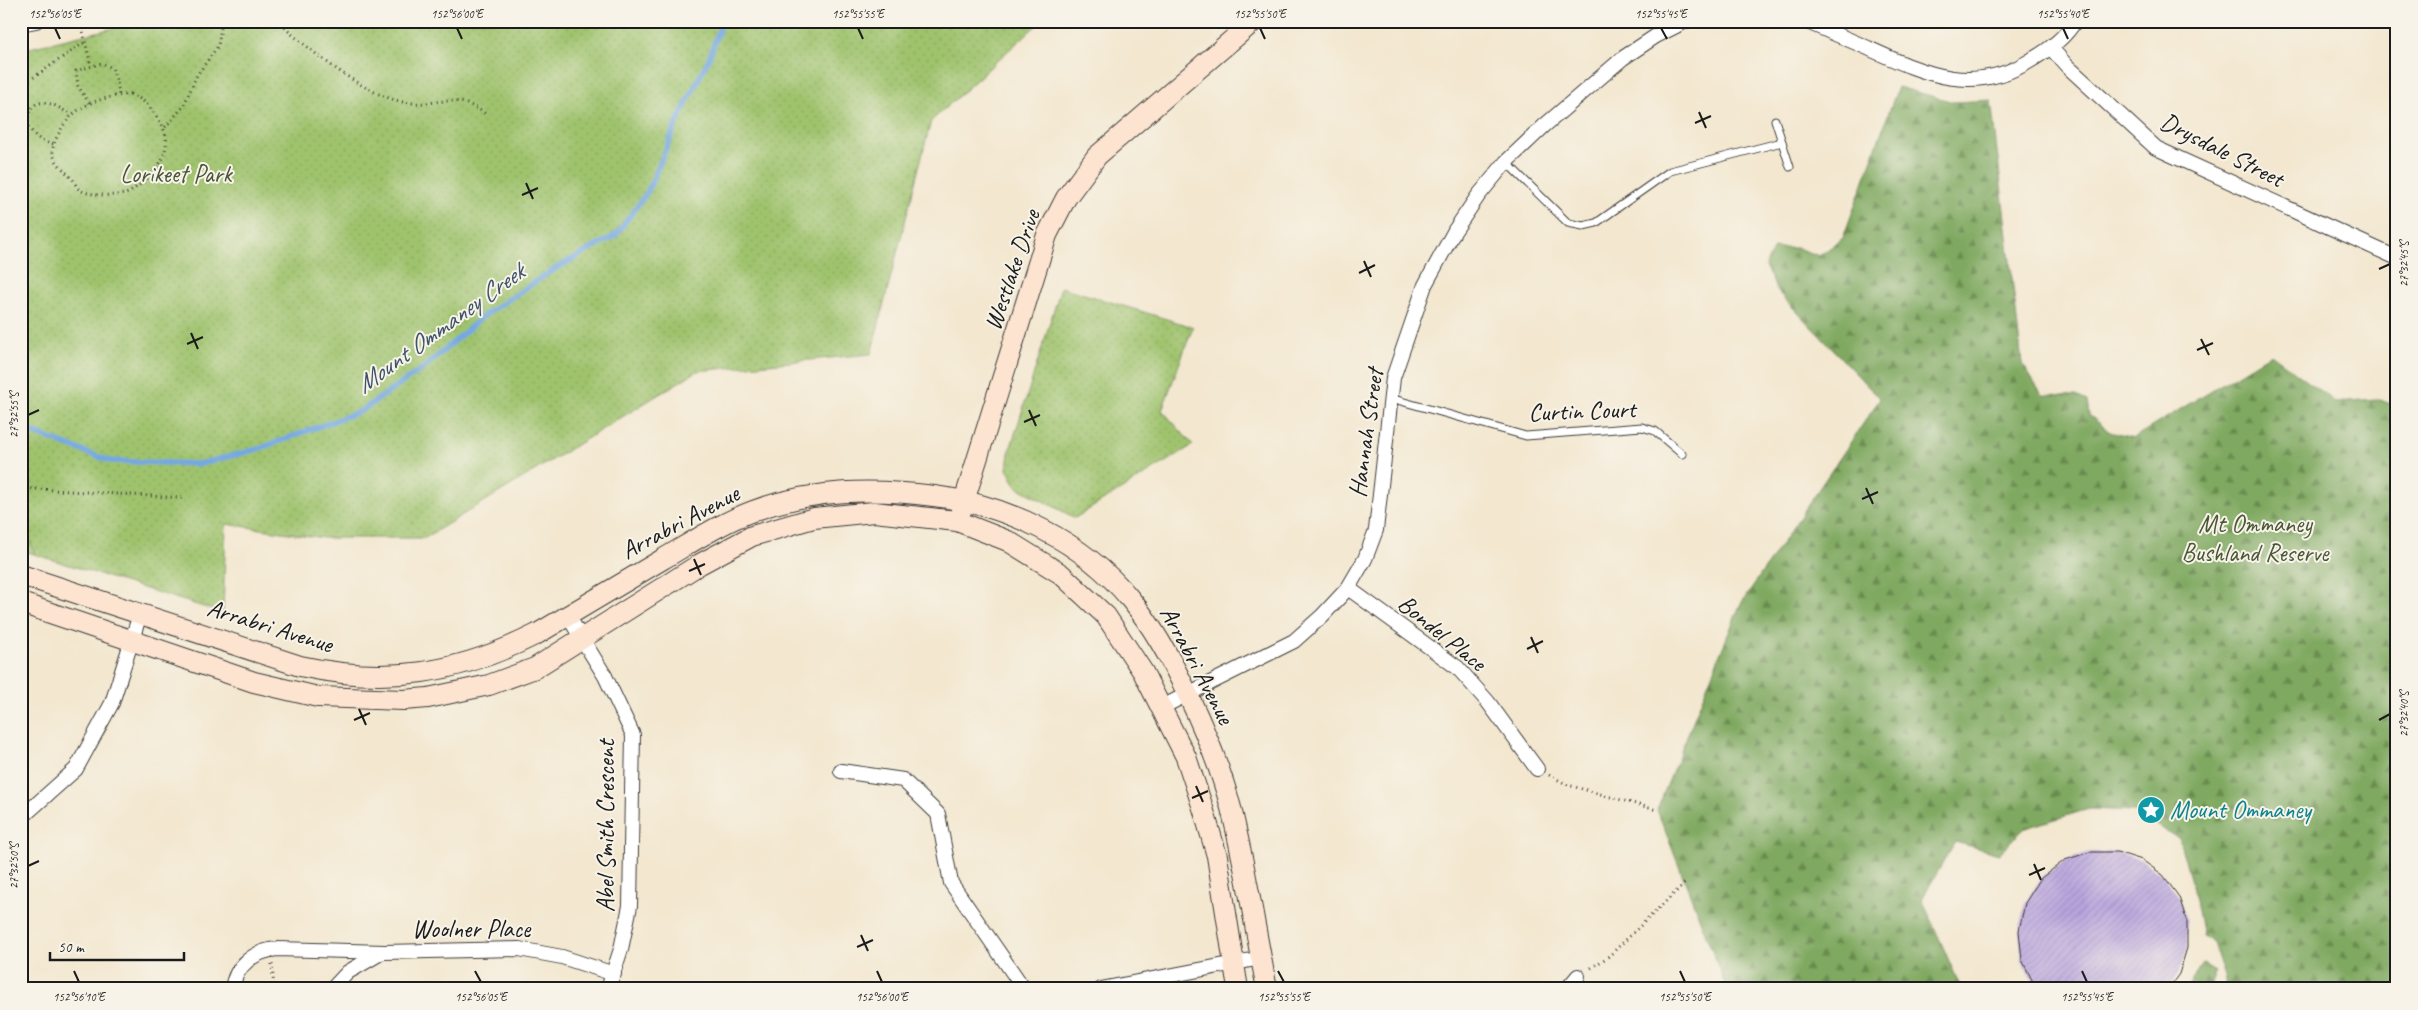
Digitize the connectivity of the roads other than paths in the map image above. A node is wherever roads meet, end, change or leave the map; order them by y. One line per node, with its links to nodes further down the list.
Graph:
1 (36, 21): 6 (street)
2 (1254, 21): 15 (street, Westlake Drive)
3 (1686, 21): 10 (street, Hannah Street)
4 (1805, 21): 7 (street)
5 (2075, 21): 7 (street)
6 (21, 24)
7 (2051, 48): 12 (street, Drysdale Street)
8 (1775, 120): 9 (lane)
9 (1782, 142): 10 (lane); 11 (lane)
10 (1506, 162): 13 (street, Hannah Street)
11 (1790, 168)
12 (2397, 258)
13 (1390, 398): 14 (lane, Curtin Court); 18 (street, Hannah Street)
14 (1682, 454)
15 (966, 500): 16 (street, Westlake Drive); 21 (street, Arrabri Avenue); 24 (street, Arrabri Avenue)
16 (957, 522): 22 (street, Arrabri Avenue); 25 (street, Arrabri Avenue)
17 (21, 575): 20 (street, Arrabri Avenue)
18 (1348, 588): 24 (street, Hannah Street); 26 (street, Bondel Place)
19 (21, 603): 23 (street, Arrabri Avenue)
20 (140, 614): 21 (street, Arrabri Avenue); 23 (street)
21 (568, 616): 22 (street, Abel Smith Crescent)
22 (583, 639): 23 (street, Arrabri Avenue); 32 (street, Abel Smith Crescent)
23 (132, 640): 28 (street)
24 (1187, 693): 25 (street, Hannah Street); 30 (street, Arrabri Avenue)
25 (1162, 707): 31 (street, Arrabri Avenue)
26 (1537, 769)
27 (841, 771): 37 (street)
28 (21, 818)
29 (385, 952): 32 (street, Woolner Place); 34 (street, Woolner Place); 35 (street, Woolner Place)
30 (1261, 958): 31 (street); 40 (street, Arrabri Avenue)
31 (1234, 964): 38 (street); 39 (street, Arrabri Avenue)
32 (614, 974): 36 (street, Abel Smith Crescent)
33 (1578, 976): 41 (street)
34 (232, 989)
35 (332, 989)
36 (608, 989)
37 (1024, 989)
38 (1101, 989)
39 (1238, 989)
40 (1267, 989)
41 (1567, 989)

